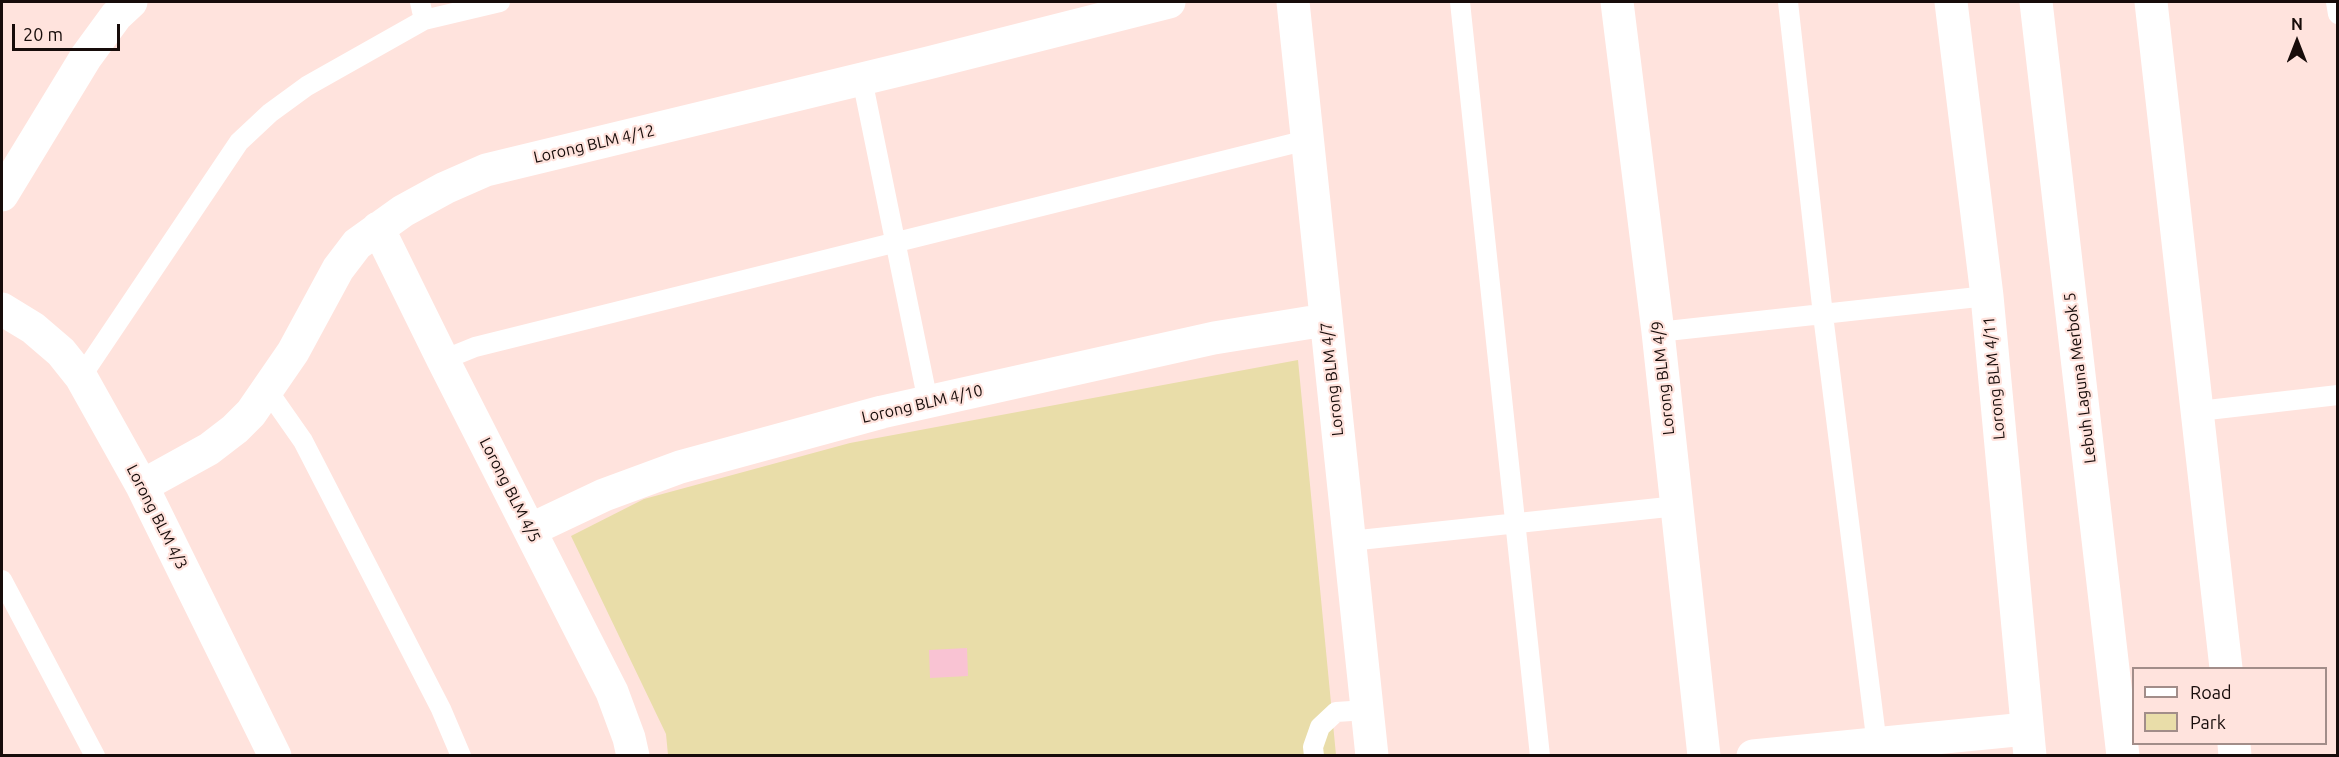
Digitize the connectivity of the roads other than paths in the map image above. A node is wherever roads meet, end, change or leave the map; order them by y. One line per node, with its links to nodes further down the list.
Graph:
1 (131, 2): 16 (street)
2 (500, 2): 12 (lane)
3 (1168, 2): 14 (street, Lorong BLM 4/12)
4 (1293, 2): 15 (street, Lorong BLM 4/7)
5 (1460, 2): 32 (lane)
6 (1617, 2): 23 (street, Lorong BLM 4/9)
7 (1788, 2): 21 (lane)
8 (1951, 2): 19 (street, Lorong BLM 4/11)
9 (2036, 2): 49 (street, Lebuh Laguna Merbok 5)
10 (2151, 2): 29 (street)
11 (2336, 2): 13 (lane)
12 (422, 11): 25 (lane)
13 (2337, 14)
14 (862, 79): 17 (street, Lorong BLM 4/12); 18 (lane)
15 (1307, 140): 18 (lane); 22 (street, Lorong BLM 4/7)
16 (2, 195)
17 (378, 228): 24 (street, Lorong BLM 4/5); 26 (street, Lorong BLM 4/12)
18 (896, 242): 24 (lane); 28 (lane)
19 (1987, 296): 21 (lane); 38 (street, Lorong BLM 4/11)
20 (2, 309): 25 (street, Lorong BLM 4/3)
21 (1823, 315): 23 (lane); 39 (lane)
22 (1325, 320): 28 (street, Lorong BLM 4/10); 34 (street, Lorong BLM 4/7)
23 (1658, 332): 31 (street, Lorong BLM 4/9)
24 (443, 360): 33 (street, Lorong BLM 4/5)
25 (81, 377): 30 (street, Lorong BLM 4/3)
26 (268, 391): 30 (street, Lorong BLM 4/12); 42 (lane)
27 (2337, 395): 29 (lane)
28 (928, 402): 33 (street, Lorong BLM 4/10)
29 (2199, 411): 36 (street)
30 (142, 486): 41 (street, Lorong BLM 4/3)
31 (1677, 506): 32 (lane); 47 (street, Lorong BLM 4/9)
32 (1516, 522): 34 (lane); 46 (lane)
33 (530, 530): 43 (street, Lorong BLM 4/5)
34 (1350, 542): 37 (street, Lorong BLM 4/7)
35 (2, 580): 40 (lane)
36 (2226, 667)
37 (1367, 710): 44 (lane); 45 (street, Lorong BLM 4/7)
38 (2028, 742): 39 (street)
39 (1877, 749): 48 (street)
40 (95, 756)
41 (274, 756)
42 (461, 756)
43 (633, 756)
44 (1314, 756)
45 (1372, 756)
46 (1540, 756)
47 (1704, 756)
48 (1752, 756)
49 (2123, 756)

